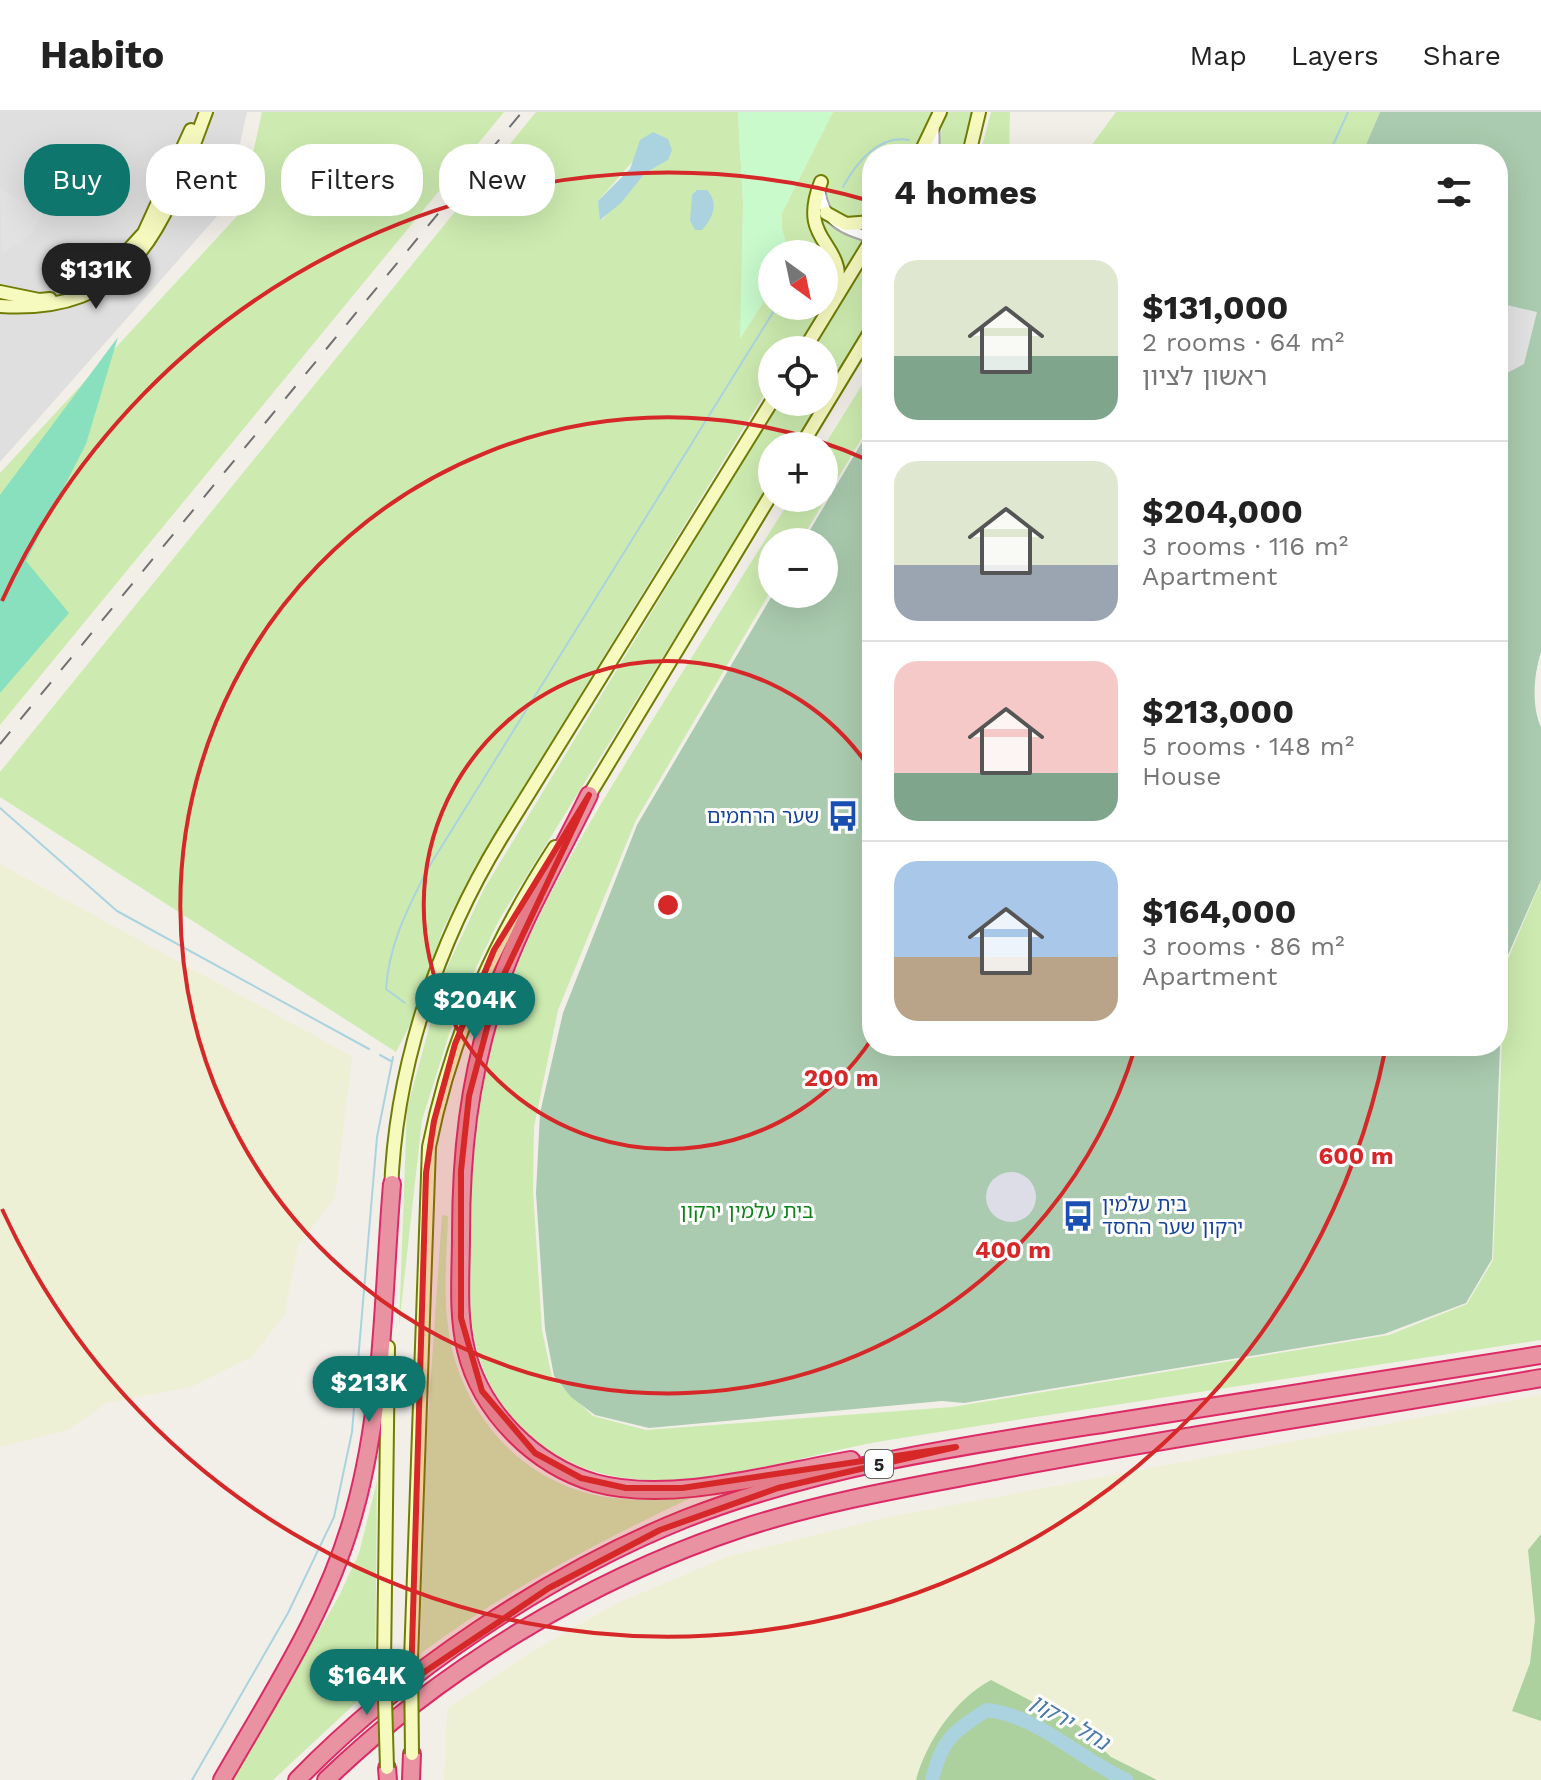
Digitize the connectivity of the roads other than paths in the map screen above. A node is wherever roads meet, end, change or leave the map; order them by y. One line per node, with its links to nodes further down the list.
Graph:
1 (199, 112): 12 (main road)
2 (206, 112): 12 (main road)
3 (940, 112): 5 (main road)
4 (979, 112): 8 (main road)
5 (934, 128): 6 (main road); 7 (street)
6 (925, 144)
7 (934, 144)
8 (971, 144)
9 (821, 182): 10 (street); 14 (main road)
10 (826, 213): 11 (main road); 13 (street)
11 (862, 223)
12 (150, 233): 18 (main road); 20 (main road)
13 (862, 234)
14 (822, 240)
15 (862, 254): 19 (main road)
16 (838, 265): 17 (main road)
17 (838, 288)
18 (0, 292)
19 (838, 294)
20 (0, 306)
21 (862, 346): 23 (main road)
22 (763, 416): 26 (main road)
23 (810, 432)
24 (760, 512): 25 (main road)
25 (589, 795): 29 (highway); 31 (main road, bridge)
26 (392, 1184): 32 (main road, bridge); 33 (highway)
27 (1541, 1355): 29 (highway, 5)
28 (1541, 1378): 30 (highway, 5)
29 (956, 1447): 34 (highway, 5)
30 (422, 1700): 35 (highway, 5); 36 (highway)
31 (412, 1754): 37 (highway)
32 (388, 1774)
33 (222, 1780)
34 (297, 1780)
35 (326, 1780)
36 (342, 1780)
37 (411, 1780)

